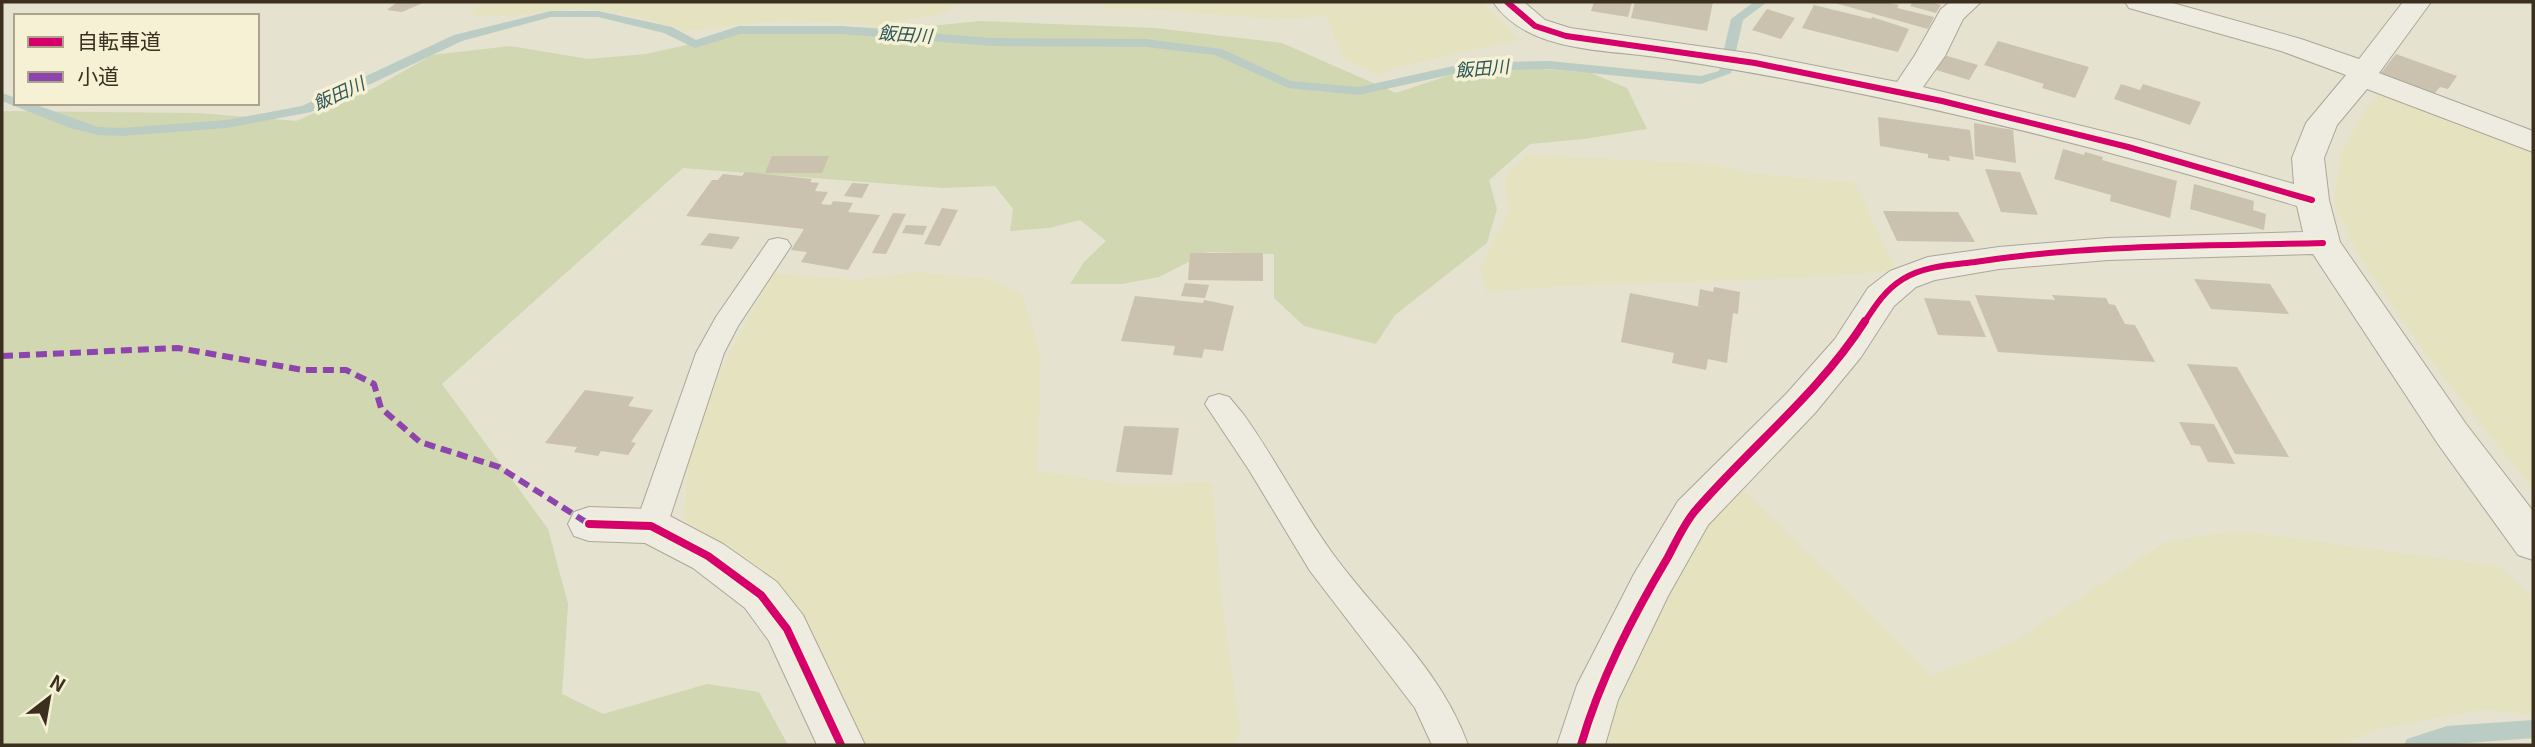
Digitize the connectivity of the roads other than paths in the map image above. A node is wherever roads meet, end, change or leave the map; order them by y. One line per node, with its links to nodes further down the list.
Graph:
1 (1507, 2): 6 (street)
2 (1967, 2): 6 (street)
3 (2139, 2): 5 (street)
4 (2417, 2): 5 (street)
5 (2362, 74): 7 (street); 8 (street)
6 (1905, 92): 8 (street)
7 (2533, 142)
8 (2312, 200): 9 (street)
9 (2323, 243): 14 (street); 17 (street)
10 (778, 247): 13 (lane)
11 (1219, 404): 16 (lane)
12 (589, 524): 13 (street)
13 (651, 526): 15 (street)
14 (2533, 543)
15 (842, 745)
16 (1450, 745)
17 (1581, 745)

